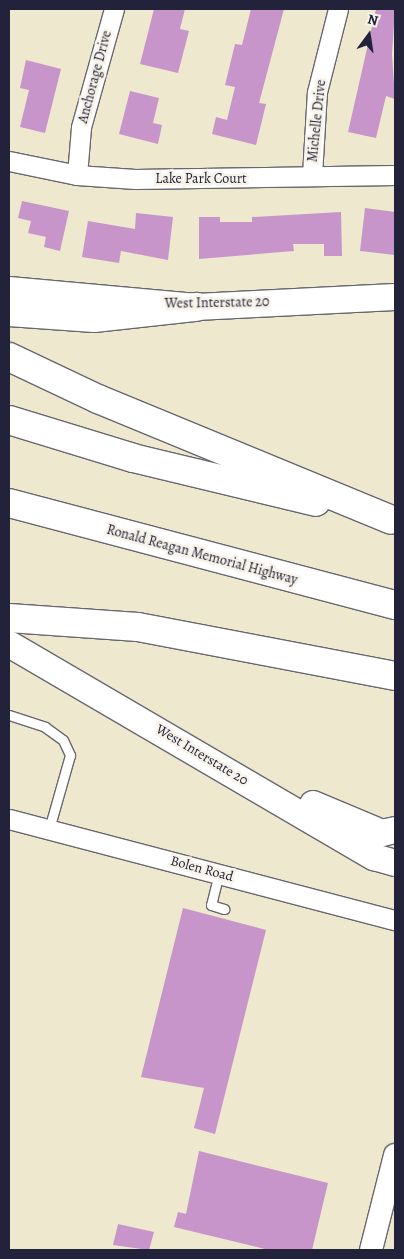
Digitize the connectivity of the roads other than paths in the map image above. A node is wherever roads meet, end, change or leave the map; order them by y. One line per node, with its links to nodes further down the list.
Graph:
1 (114, 9): 5 (street, Anchorage Drive)
2 (338, 9): 4 (street, Michelle Drive)
3 (9, 161): 5 (street, Lake Park Court)
4 (312, 175): 5 (street, Lake Park Court); 6 (street, Lake Park Court)
5 (77, 176)
6 (395, 176)
7 (9, 290): 9 (main road, West Interstate 20)
8 (395, 297): 9 (main road, West Interstate 20)
9 (196, 307): 10 (highway)
10 (9, 312)
11 (9, 357): 14 (highway)
12 (9, 420): 14 (highway)
13 (9, 503): 15 (highway, Ronald Reagan Memorial Highway)
14 (393, 521)
15 (395, 605)
16 (9, 618): 18 (highway)
17 (9, 644): 20 (main road, West Interstate 20)
18 (395, 676)
19 (9, 715): 22 (lane)
20 (227, 770): 23 (main road); 24 (main road, West Interstate 20)
21 (9, 819): 22 (street, Bolen Road)
22 (49, 829): 25 (street, Bolen Road)
23 (395, 830)
24 (395, 862)
25 (219, 873): 26 (lane); 27 (street, Bolen Road)
26 (224, 909)
27 (395, 920)
28 (395, 1155): 29 (street)
29 (371, 1250)

